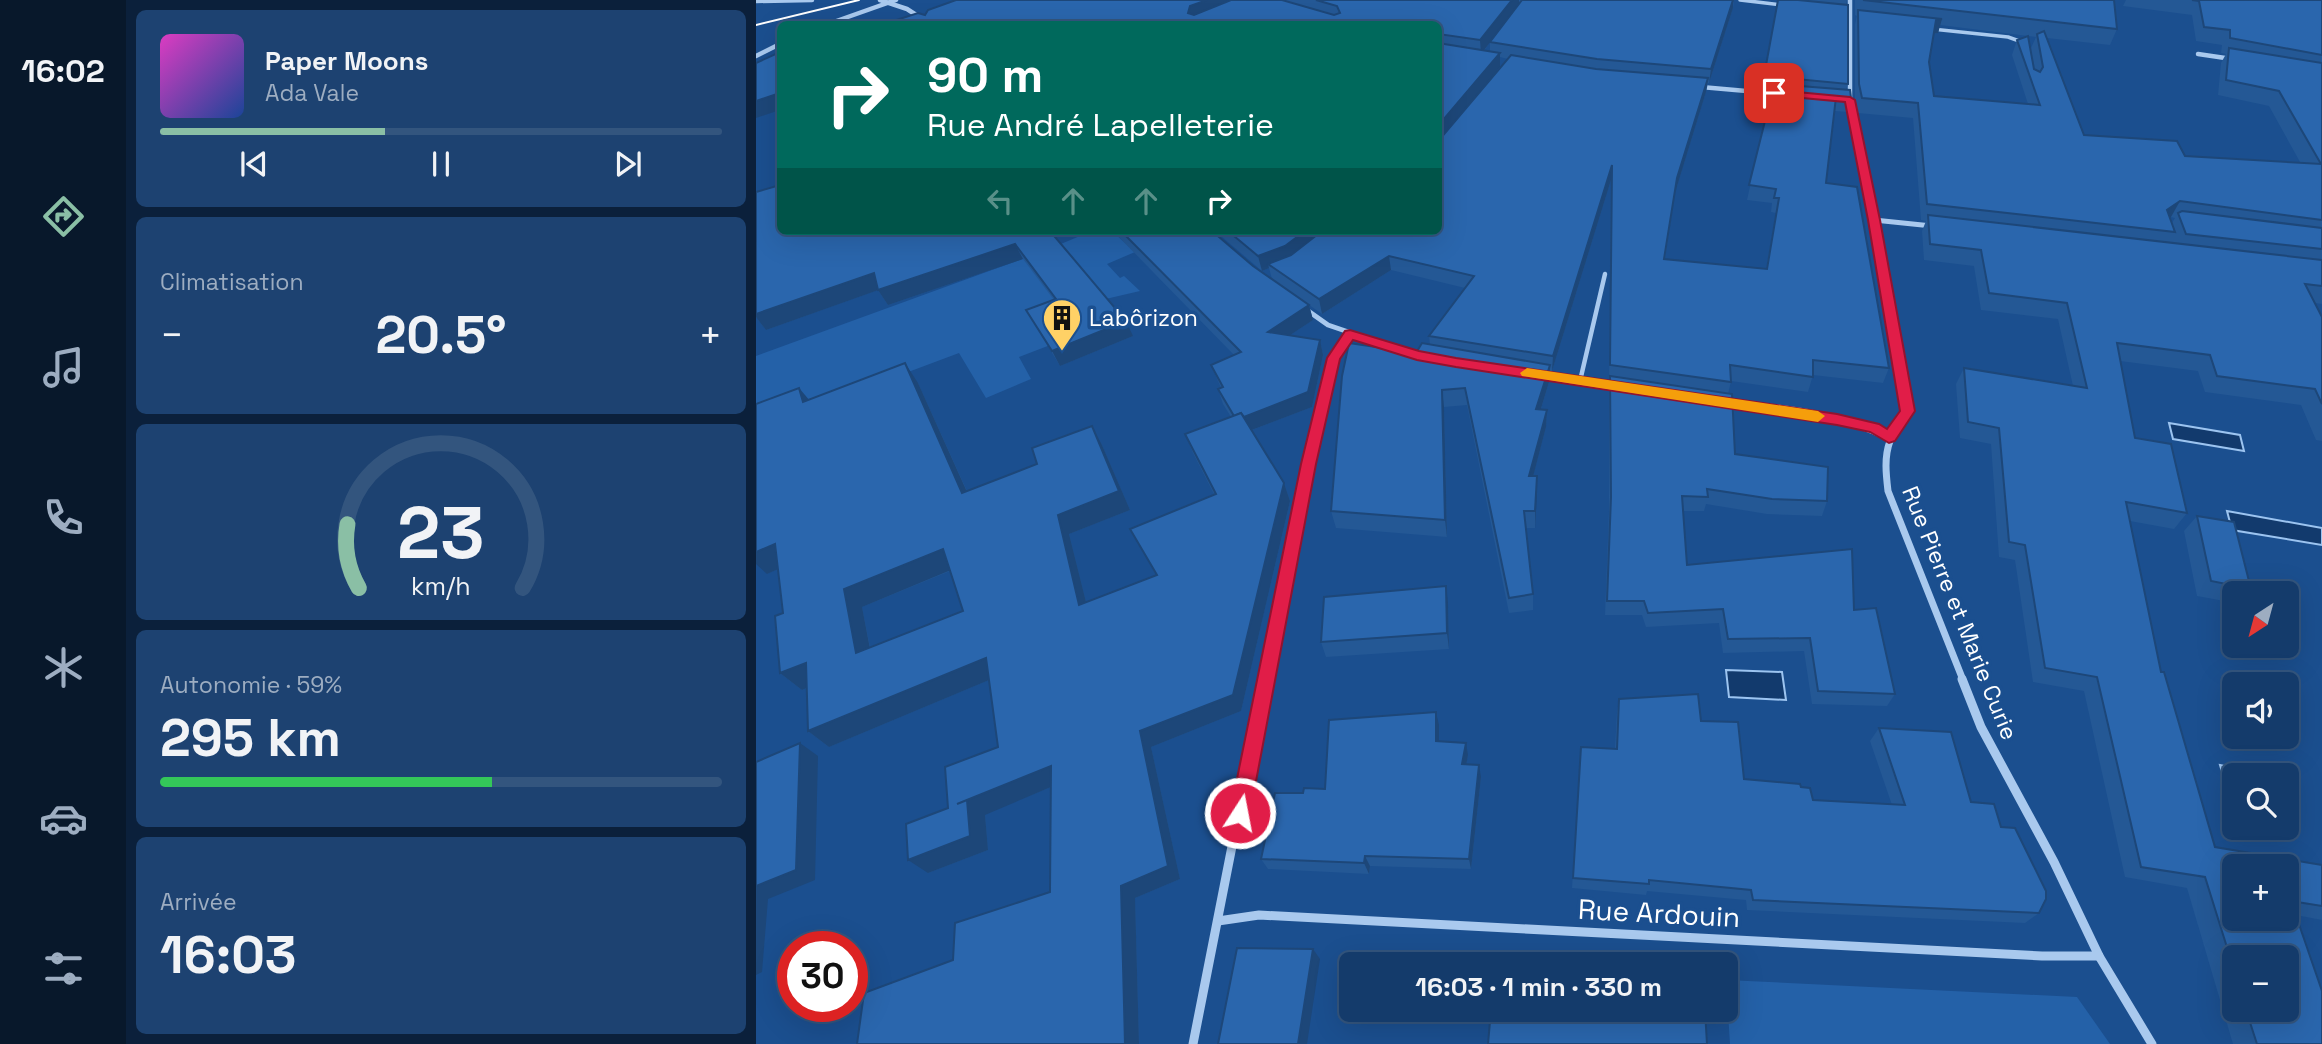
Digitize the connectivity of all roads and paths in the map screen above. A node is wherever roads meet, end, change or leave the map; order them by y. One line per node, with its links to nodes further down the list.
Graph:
1 (812, 0): 7 (street)
2 (880, 0): 8 (street)
3 (897, 0): 8 (street)
4 (1740, 0): 9 (lane)
5 (1850, 0): 21 (street, Rue Pierre et Marie Curie)
6 (756, 1): 7 (street)
7 (770, 1)
8 (889, 2): 10 (street); 11 (street)
9 (1794, 6)
10 (836, 21)
11 (925, 21)
12 (1930, 29): 14 (lane)
13 (777, 46): 16 (street)
14 (2026, 46)
15 (2198, 54): 17 (street)
16 (756, 56)
17 (2239, 61)
18 (1690, 86): 19 (street)
19 (1770, 93)
20 (1836, 99): 21 (street)
21 (1850, 100): 22 (street, Rue Pierre et Marie Curie)
22 (1874, 220): 23 (street); 32 (street, Rue Pierre et Marie Curie)
23 (1937, 227)
24 (1605, 274): 29 (lane)
25 (1294, 301): 26 (street)
26 (1350, 334): 27 (street); 33 (street)
27 (1417, 355)
28 (1538, 375): 29 (street)
29 (1580, 381): 30 (street)
30 (1632, 389)
31 (1709, 400): 32 (street)
32 (1889, 438): 34 (street, Rue Pierre et Marie Curie)
33 (1218, 921): 34 (street, Rue Ardouin); 35 (street)
34 (2099, 957): 36 (street, Rue Pierre et Marie Curie)
35 (1193, 1044)
36 (2152, 1044)

